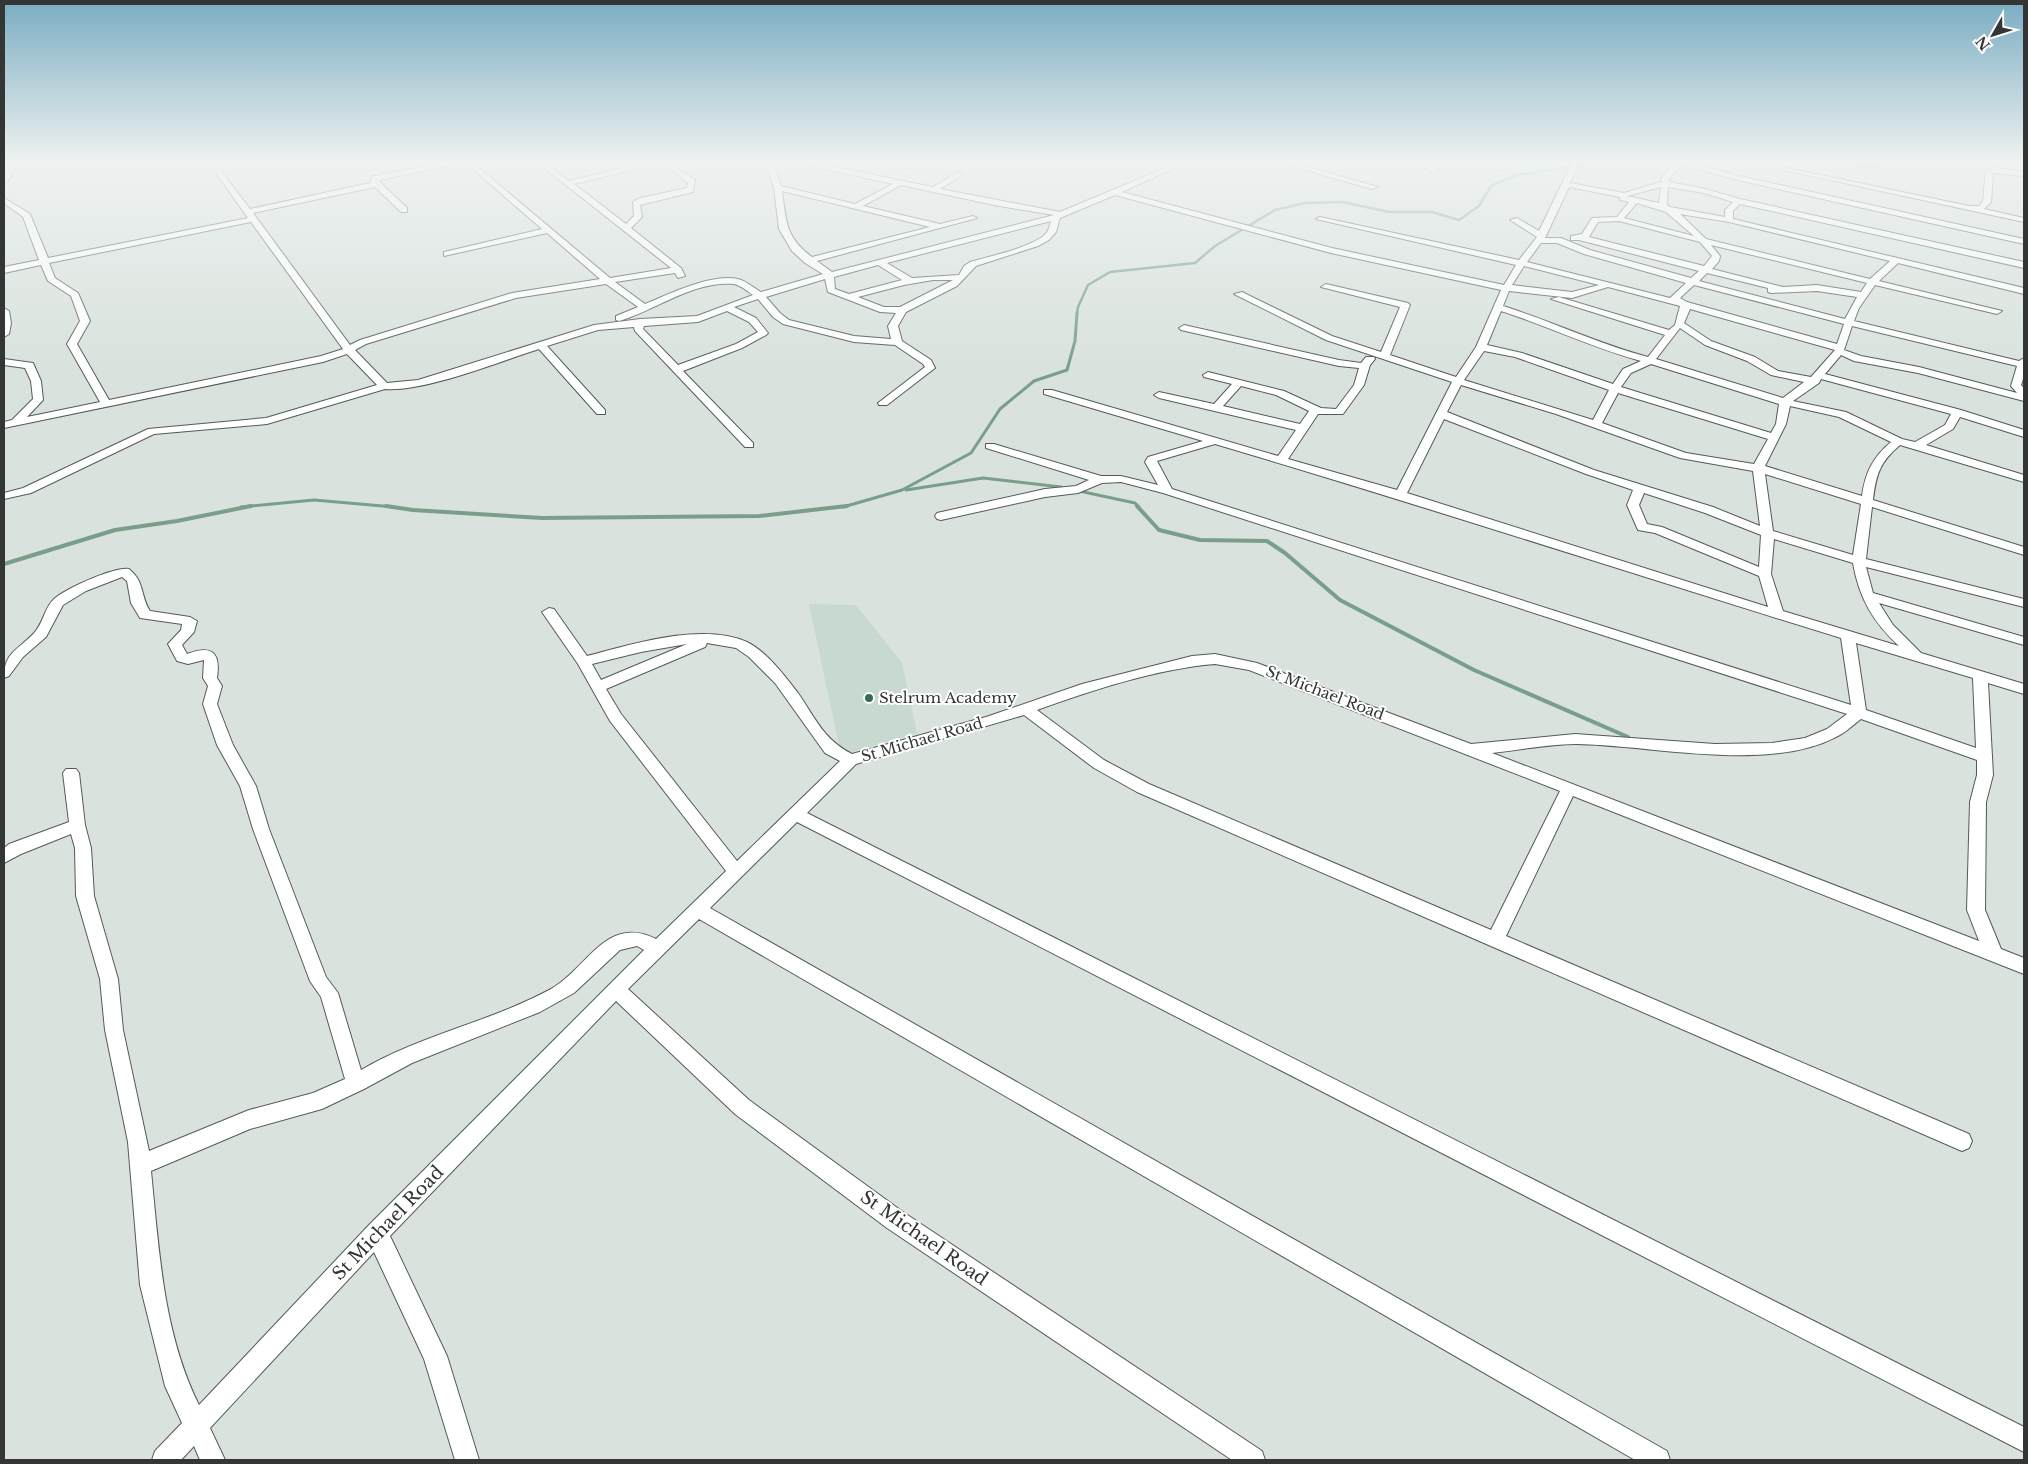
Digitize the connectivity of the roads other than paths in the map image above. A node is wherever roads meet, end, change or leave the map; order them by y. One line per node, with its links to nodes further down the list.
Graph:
1 (33, 231): 28 (street)
2 (177, 231): 28 (street)
3 (262, 231): 71 (street)
4 (542, 231): 26 (street)
5 (550, 231): 39 (street)
6 (629, 231): 35 (street)
7 (784, 231): 29 (street)
8 (923, 231): 29 (street)
9 (997, 231): 30 (street)
10 (1052, 231): 37 (street)
11 (1260, 231): 44 (street)
12 (1376, 231): 31 (street)
13 (1530, 231): 22 (street)
14 (1542, 231): 22 (street)
15 (1588, 231): 21 (street)
16 (1666, 231): 24 (street)
17 (1694, 231): 24 (street)
18 (1777, 231): 27 (street)
19 (1909, 231): 32 (street)
20 (1979, 231): 25 (street)
21 (1579, 237): 23 (street); 33 (street)
22 (1539, 238): 23 (street); 31 (street)
23 (1558, 240): 40 (street)
24 (1703, 241): 33 (street); 41 (street)
25 (2024, 241)
26 (447, 254)
27 (1897, 260): 41 (street); 46 (street)
28 (44, 261): 34 (street); 91 (street)
29 (808, 261): 36 (street)
30 (879, 262): 36 (street); 38 (street)
31 (1521, 263): 42 (street); 44 (street)
32 (2024, 265)
33 (1712, 267): 40 (street); 45 (street)
34 (4, 270)
35 (678, 270): 39 (street); 47 (street)
36 (830, 274): 51 (street); 52 (street)
37 (962, 278): 38 (street); 58 (street)
38 (909, 280): 52 (street)
39 (608, 281): 57 (street); 71 (street)
40 (1690, 281): 49 (street); 54 (street)
41 (1873, 281): 50 (street); 60 (street)
42 (1605, 286): 53 (street); 54 (street)
43 (1326, 287): 73 (street)
44 (1506, 288): 53 (street); 56 (street)
45 (1781, 289): 49 (street); 50 (street)
46 (2024, 291)
47 (687, 292): 51 (street); 57 (street)
48 (1239, 294): 73 (street)
49 (1740, 294): 62 (street)
50 (1864, 295): 62 (street)
51 (761, 296): 55 (street); 68 (street)
52 (848, 297): 58 (street)
53 (1570, 299): 67 (street)
54 (1686, 306): 63 (street); 72 (street)
55 (725, 307): 61 (street); 78 (street)
56 (1498, 307): 70 (street); 74 (street)
57 (646, 309): 64 (street)
58 (902, 310): 68 (street)
59 (4, 311): 66 (street)
60 (1997, 311)
61 (640, 322): 64 (street); 78 (street)
62 (1848, 322): 72 (street); 76 (street)
63 (1679, 324): 67 (street); 80 (street)
64 (597, 327): 69 (street)
65 (1184, 328): 77 (street)
66 (4, 334)
67 (1672, 334): 74 (street)
68 (896, 342): 90 (street)
69 (541, 345): 83 (street); 94 (street)
70 (1481, 347): 81 (street); 84 (street)
71 (349, 350): 83 (street); 91 (street)
72 (1840, 350): 80 (street); 88 (street)
73 (1383, 355): 77 (street); 81 (street)
74 (1650, 361): 84 (street); 89 (street)
75 (4, 362): 97 (street)
76 (2023, 364): 86 (street)
77 (1364, 366): 93 (street)
78 (674, 370): 105 (street)
79 (1208, 376): 82 (street)
80 (1817, 378): 89 (street); 95 (street)
81 (1458, 381): 96 (street); 99 (street)
82 (1238, 383): 92 (street); 93 (street)
83 (384, 386): 115 (street)
84 (1616, 389): 99 (street); 102 (street)
85 (1048, 392): 103 (street)
86 (2024, 394)
87 (1160, 395): 92 (street)
88 (2024, 398)
89 (1785, 402): 102 (street); 104 (street)
90 (883, 403)
91 (106, 404): 97 (street)
92 (1216, 408): 100 (street)
93 (1314, 411): 100 (street)
94 (601, 412)
95 (1958, 412): 101 (street); 107 (street)
96 (1442, 414): 112 (street); 114 (street)
97 (16, 422): 98 (street)
98 (4, 425)
99 (1595, 426): 109 (street)
100 (1304, 428): 108 (street)
101 (2022, 430)
102 (1773, 437): 109 (street)
103 (1215, 441): 108 (street); 113 (street)
104 (1898, 441): 107 (street); 116 (street)
105 (749, 445)
106 (990, 446): 111 (street)
107 (1917, 446): 110 (street)
108 (1281, 460): 114 (street)
109 (1758, 468): 116 (street); 118 (street)
110 (2024, 479)
111 (1100, 480): 113 (street); 117 (street)
112 (1640, 488): 118 (street); 121 (street)
113 (1167, 491): 136 (street)
114 (1400, 495): 125 (street)
115 (4, 496)
116 (1866, 500): 119 (street); 120 (street)
117 (941, 516)
118 (1767, 533): 120 (street); 121 (street)
119 (2024, 550)
120 (1859, 561): 122 (street); 123 (street)
121 (1765, 574): 125 (street)
122 (1868, 596): 128 (street); 129 (street)
123 (2024, 604)
124 (549, 612): 130 (street)
125 (1777, 614): 126 (street)
126 (1848, 637): 129 (street); 136 (street)
127 (710, 640): 130 (street); 133 (street); 139 (street)
128 (2024, 641)
129 (1918, 657): 132 (street)
130 (584, 662): 133 (street)
131 (4, 673): 152 (street)
132 (1980, 676): 134 (street); 138 (street)
133 (598, 687): 145 (street)
134 (2024, 689)
135 (1026, 709): 137 (street, St Michael Road); 139 (street, St Michael Road); 147 (street)
136 (1859, 713): 137 (street); 138 (street)
137 (1469, 749): 141 (street, St Michael Road)
138 (1983, 756): 149 (street)
139 (851, 760): 142 (street, St Michael Road)
140 (71, 773): 143 (street)
141 (1569, 788): 147 (street); 149 (street, St Michael Road)
142 (797, 815): 145 (street, St Michael Road); 157 (street)
143 (77, 825): 144 (street); 154 (street)
144 (4, 857)
145 (737, 872): 146 (street, St Michael Road)
146 (699, 910): 148 (street, St Michael Road); 162 (street)
147 (1496, 939): 153 (street)
148 (658, 948): 151 (street, St Michael Road); 152 (street)
149 (1994, 955): 150 (street, St Michael Road)
150 (2024, 966)
151 (616, 989): 155 (street, St Michael Road); 161 (street, St Michael Road)
152 (357, 1083): 154 (street)
153 (1962, 1142)
154 (140, 1165): 156 (street)
155 (377, 1233): 156 (street, St Michael Road); 160 (street)
156 (196, 1428): 158 (street, St Michael Road); 159 (street)
157 (2024, 1440)
158 (164, 1460)
159 (213, 1460)
160 (467, 1460)
161 (1253, 1460)
162 (1658, 1460)

